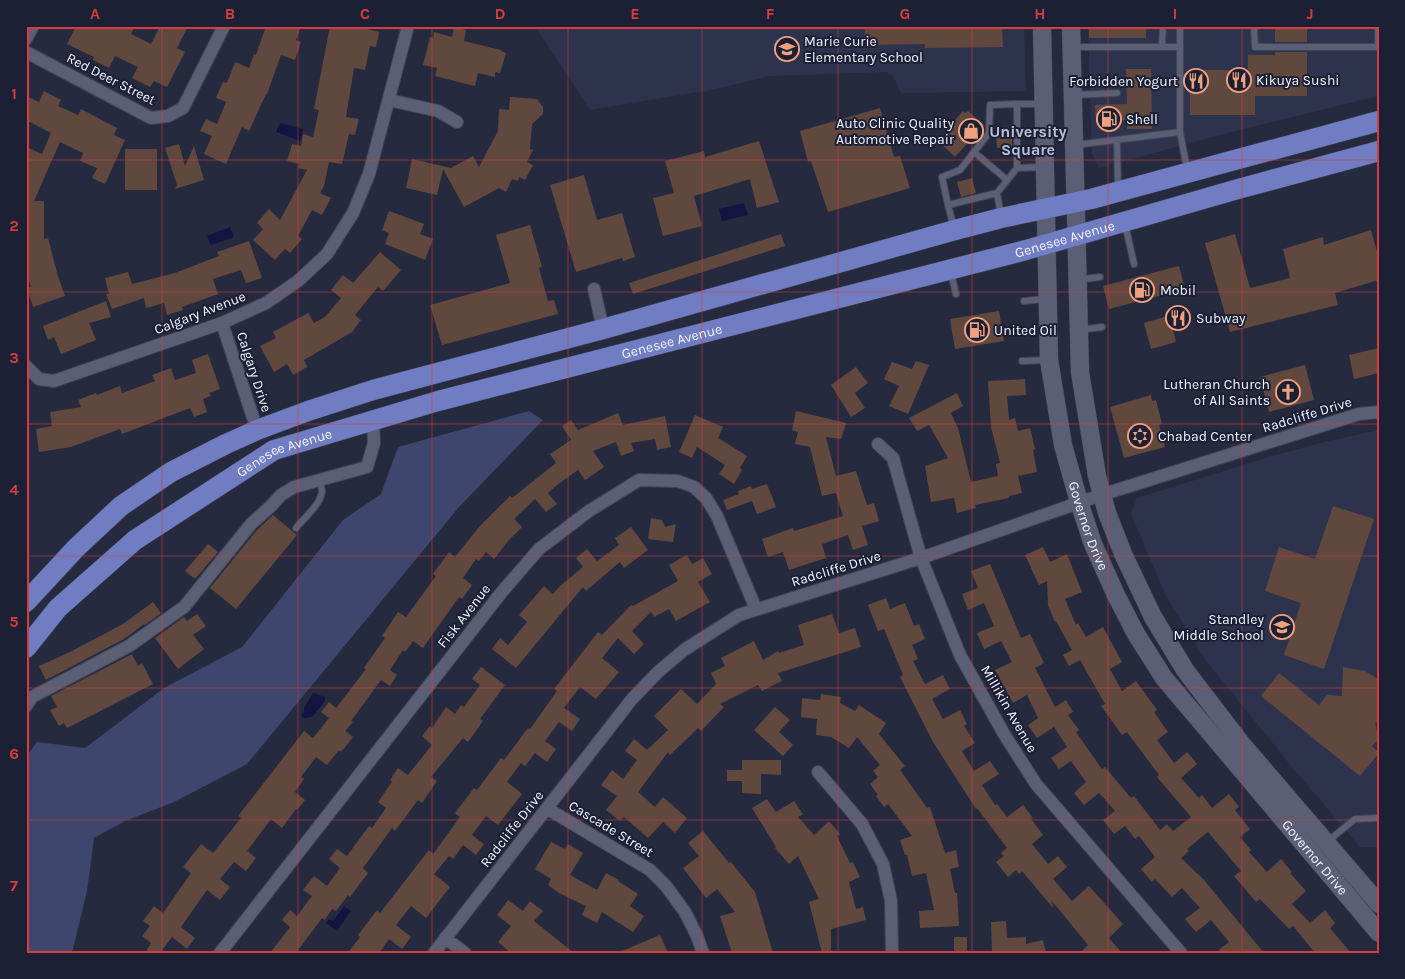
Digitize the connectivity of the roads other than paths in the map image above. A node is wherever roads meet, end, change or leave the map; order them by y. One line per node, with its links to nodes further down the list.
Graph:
1 (33, 26): 10 (street)
2 (224, 26): 14 (street, Red Deer Street)
3 (408, 26): 17 (street, Calgary Avenue)
4 (1042, 26): 19 (main road, Governor Drive)
5 (1071, 26): 11 (main road, Governor Drive)
6 (1163, 26): 12 (lane)
7 (1180, 26): 13 (lane)
8 (1254, 26): 9 (lane)
9 (1378, 26)
10 (26, 40)
11 (1072, 47): 12 (lane); 16 (main road, Governor Drive)
12 (1162, 47): 13 (lane)
13 (1180, 47): 22 (lane)
14 (26, 52)
15 (1117, 93): 16 (lane)
16 (1072, 95): 24 (main road, Governor Drive)
17 (389, 100): 21 (street); 49 (street, Calgary Avenue)
18 (1017, 104): 19 (lane); 26 (lane); 28 (lane)
19 (1043, 104): 27 (main road, Governor Drive)
20 (1379, 120): 29 (main road, Genesee Avenue)
21 (457, 122)
22 (1180, 132): 23 (lane); 29 (lane)
23 (1118, 141): 24 (lane); 31 (lane)
24 (1074, 145): 33 (main road, Governor Drive)
25 (1379, 151): 37 (main road, Genesee Avenue)
26 (974, 152): 30 (lane); 34 (lane)
27 (1045, 167): 28 (lane); 35 (main road, Governor Drive)
28 (1017, 168): 30 (lane)
29 (1187, 171): 31 (main road, Genesee Avenue)
30 (1007, 180): 32 (lane)
31 (1118, 191): 33 (main road, Genesee Avenue)
32 (997, 193): 34 (lane); 36 (lane)
33 (1076, 202): 35 (main road, Genesee Avenue); 39 (main road, Governor Drive)
34 (948, 205): 38 (lane)
35 (1046, 209): 36 (main road, Genesee Avenue); 40 (main road, Governor Drive)
36 (1001, 218): 38 (main road, Genesee Avenue)
37 (1124, 222): 39 (main road, Genesee Avenue); 41 (lane)
38 (954, 230): 51 (main road, Genesee Avenue)
39 (1076, 236): 40 (main road, Genesee Avenue); 44 (main road, Governor Drive)
40 (1047, 243): 42 (main road, Genesee Avenue); 47 (main road, Governor Drive)
41 (1134, 264)
42 (950, 269): 46 (lane); 57 (main road, Genesee Avenue)
43 (1100, 277): 44 (lane)
44 (1077, 280): 52 (main road, Governor Drive)
45 (594, 289): 51 (street)
46 (956, 294)
47 (1047, 299): 48 (lane); 53 (main road, Governor Drive)
48 (1024, 301)
49 (222, 323): 55 (street, Calgary Avenue); 58 (street, Calgary Drive)
50 (1102, 327): 52 (lane)
51 (603, 329): 58 (main road, Genesee Avenue)
52 (1078, 331): 61 (main road, Governor Drive)
53 (1049, 360): 54 (lane); 62 (main road, Governor Drive)
54 (1022, 362)
55 (26, 366)
56 (1379, 412): 61 (street, Radcliffe Drive)
57 (373, 420): 60 (street); 69 (main road, Genesee Avenue)
58 (257, 430): 65 (main road, Genesee Avenue)
59 (878, 444): 64 (street, Millikin Avenue)
60 (319, 480): 63 (lane); 70 (street)
61 (1101, 495): 62 (street, Radcliffe Drive); 74 (main road, Governor Drive)
62 (1078, 502): 64 (street, Radcliffe Drive); 76 (main road, Governor Drive)
63 (296, 528)
64 (921, 558): 67 (street, Radcliffe Drive); 78 (street, Millikin Avenue)
65 (43, 582): 66 (main road, Genesee Avenue); 68 (main road)
66 (26, 602)
67 (756, 609): 72 (street, Radcliffe Drive); 79 (street, Fisk Avenue)
68 (26, 617)
69 (26, 648)
70 (26, 706)
71 (818, 772): 83 (street)
72 (548, 809): 77 (street, Radcliffe Drive); 82 (street, Cascade Street)
73 (1379, 818): 74 (lane)
74 (1326, 842): 75 (main road, Governor Drive)
75 (1379, 904)
76 (1379, 933)
77 (445, 938): 80 (street, Radcliffe Drive); 81 (street)
78 (1174, 950)
79 (220, 953)
80 (434, 953)
81 (465, 953)
82 (703, 953)
83 (892, 953)

